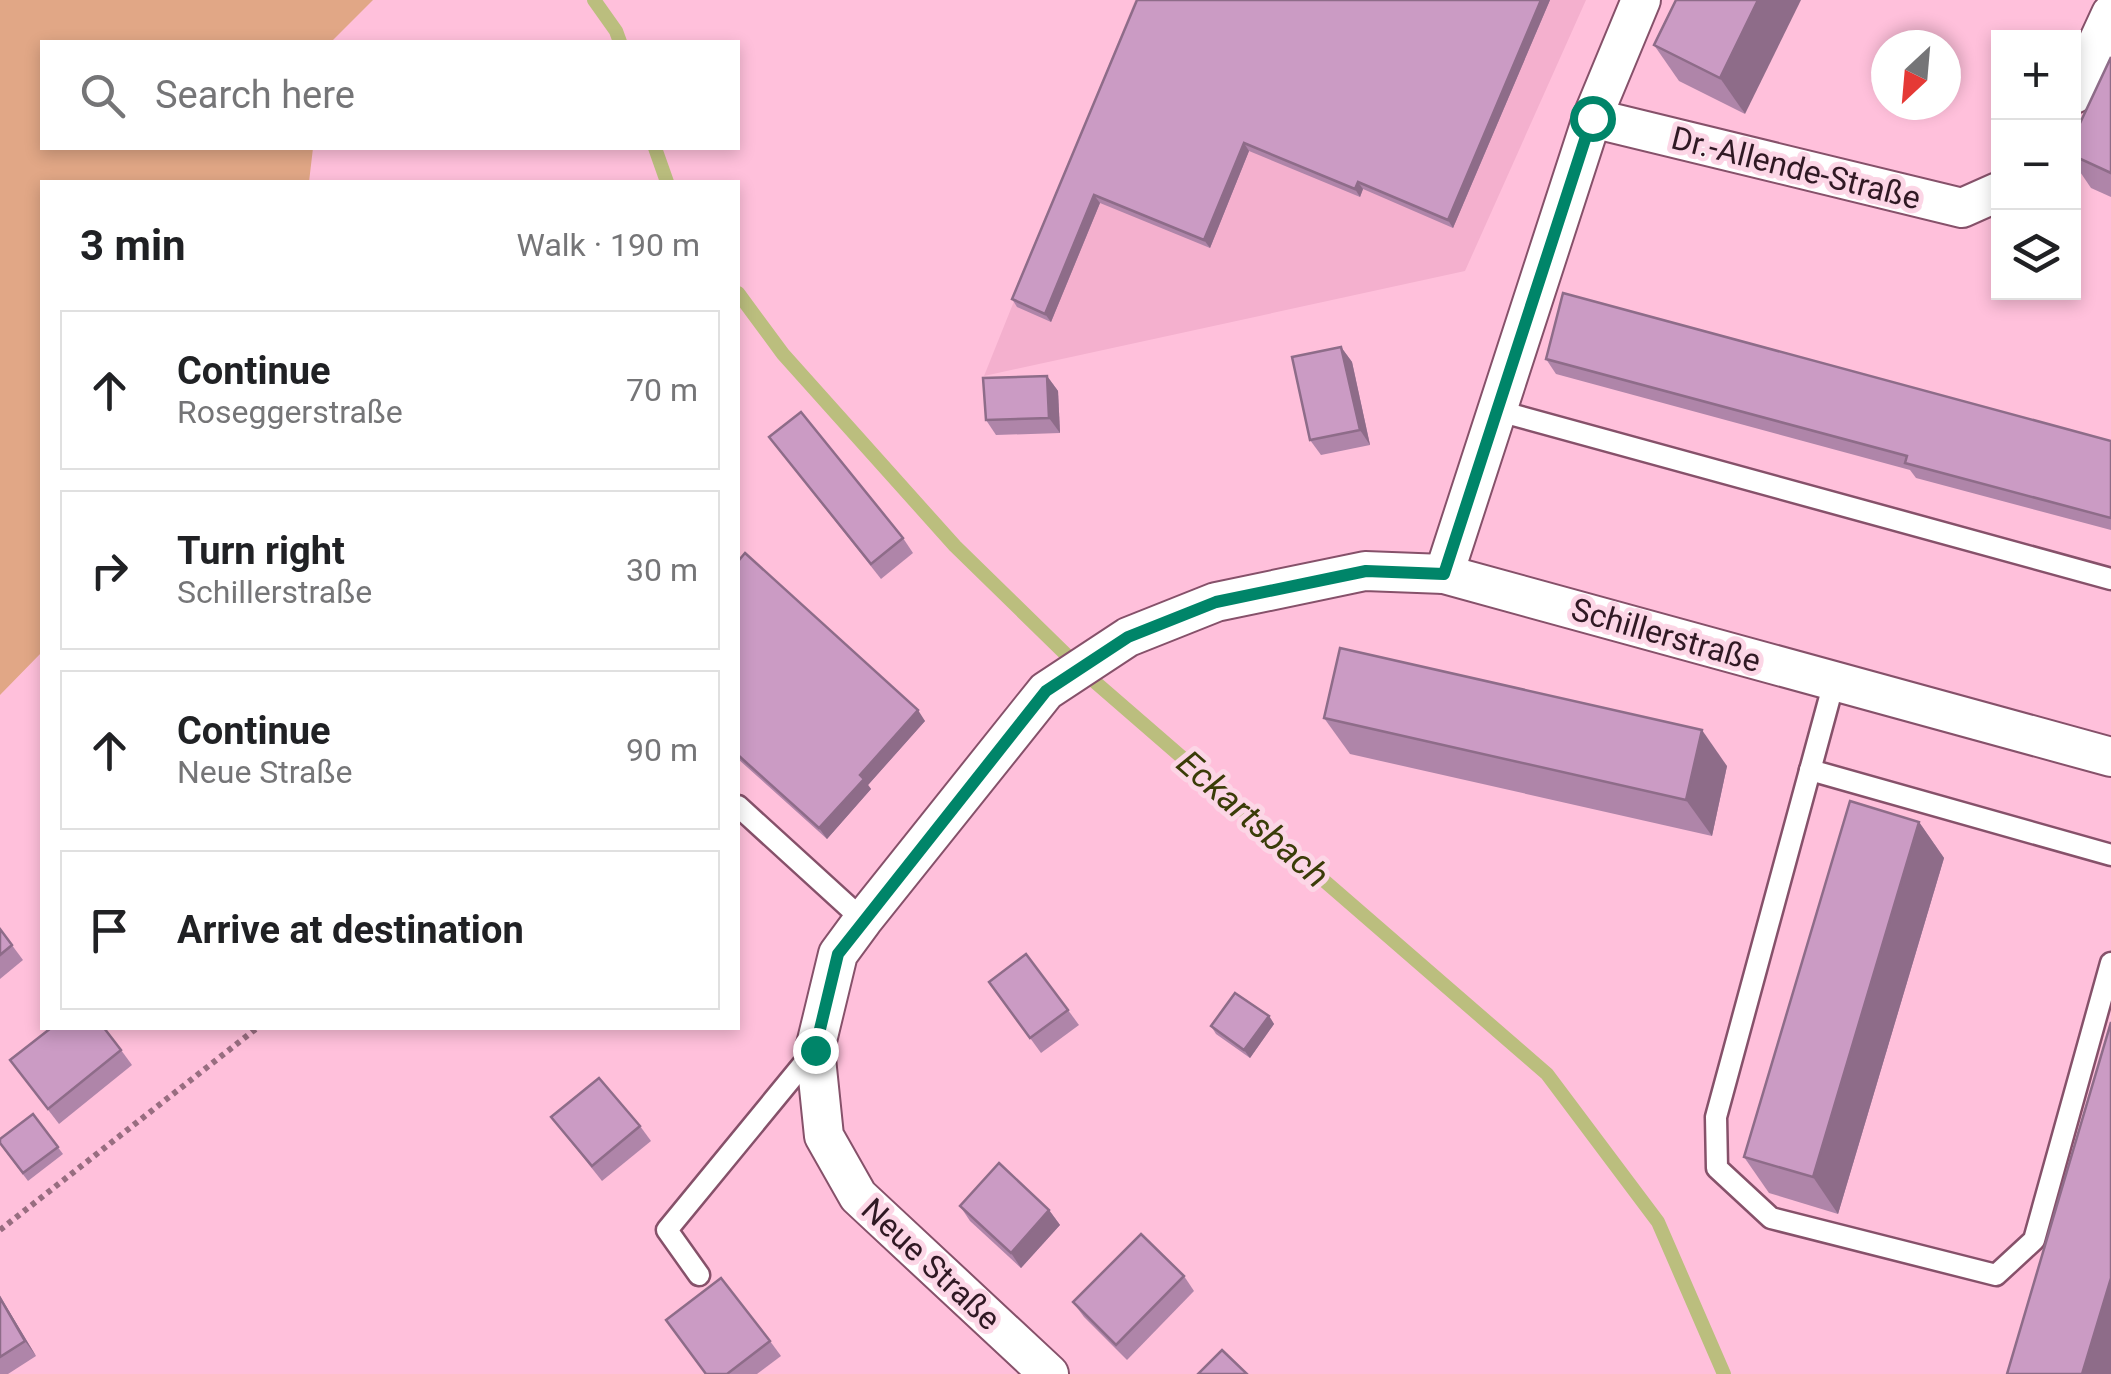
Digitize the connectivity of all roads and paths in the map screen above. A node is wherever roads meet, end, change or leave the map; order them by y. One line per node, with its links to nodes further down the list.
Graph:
1 (1641, 0): 4 (street)
2 (2111, 14): 3 (street)
3 (2081, 79)
4 (1592, 118): 5 (street, Dr.-Allende-Straße); 6 (street)
5 (1991, 195)
6 (1499, 411): 7 (street); 8 (lane)
7 (1444, 574): 9 (street, Schillerstraße); 10 (street, Schillerstraße)
8 (2111, 579)
9 (1216, 602): 15 (street, Neue Straße)
10 (1834, 682): 11 (street, Schillerstraße); 12 (lane)
11 (2111, 757)
12 (1810, 770): 14 (lane); 16 (lane)
13 (740, 808): 15 (lane)
14 (2111, 855)
15 (863, 920): 18 (street, Neue Straße)
16 (2111, 963)
17 (254, 1030): 19 (path)
18 (815, 1050): 20 (lane); 21 (street, Neue Straße)
19 (0, 1230)
20 (699, 1275)
21 (1049, 1374)

